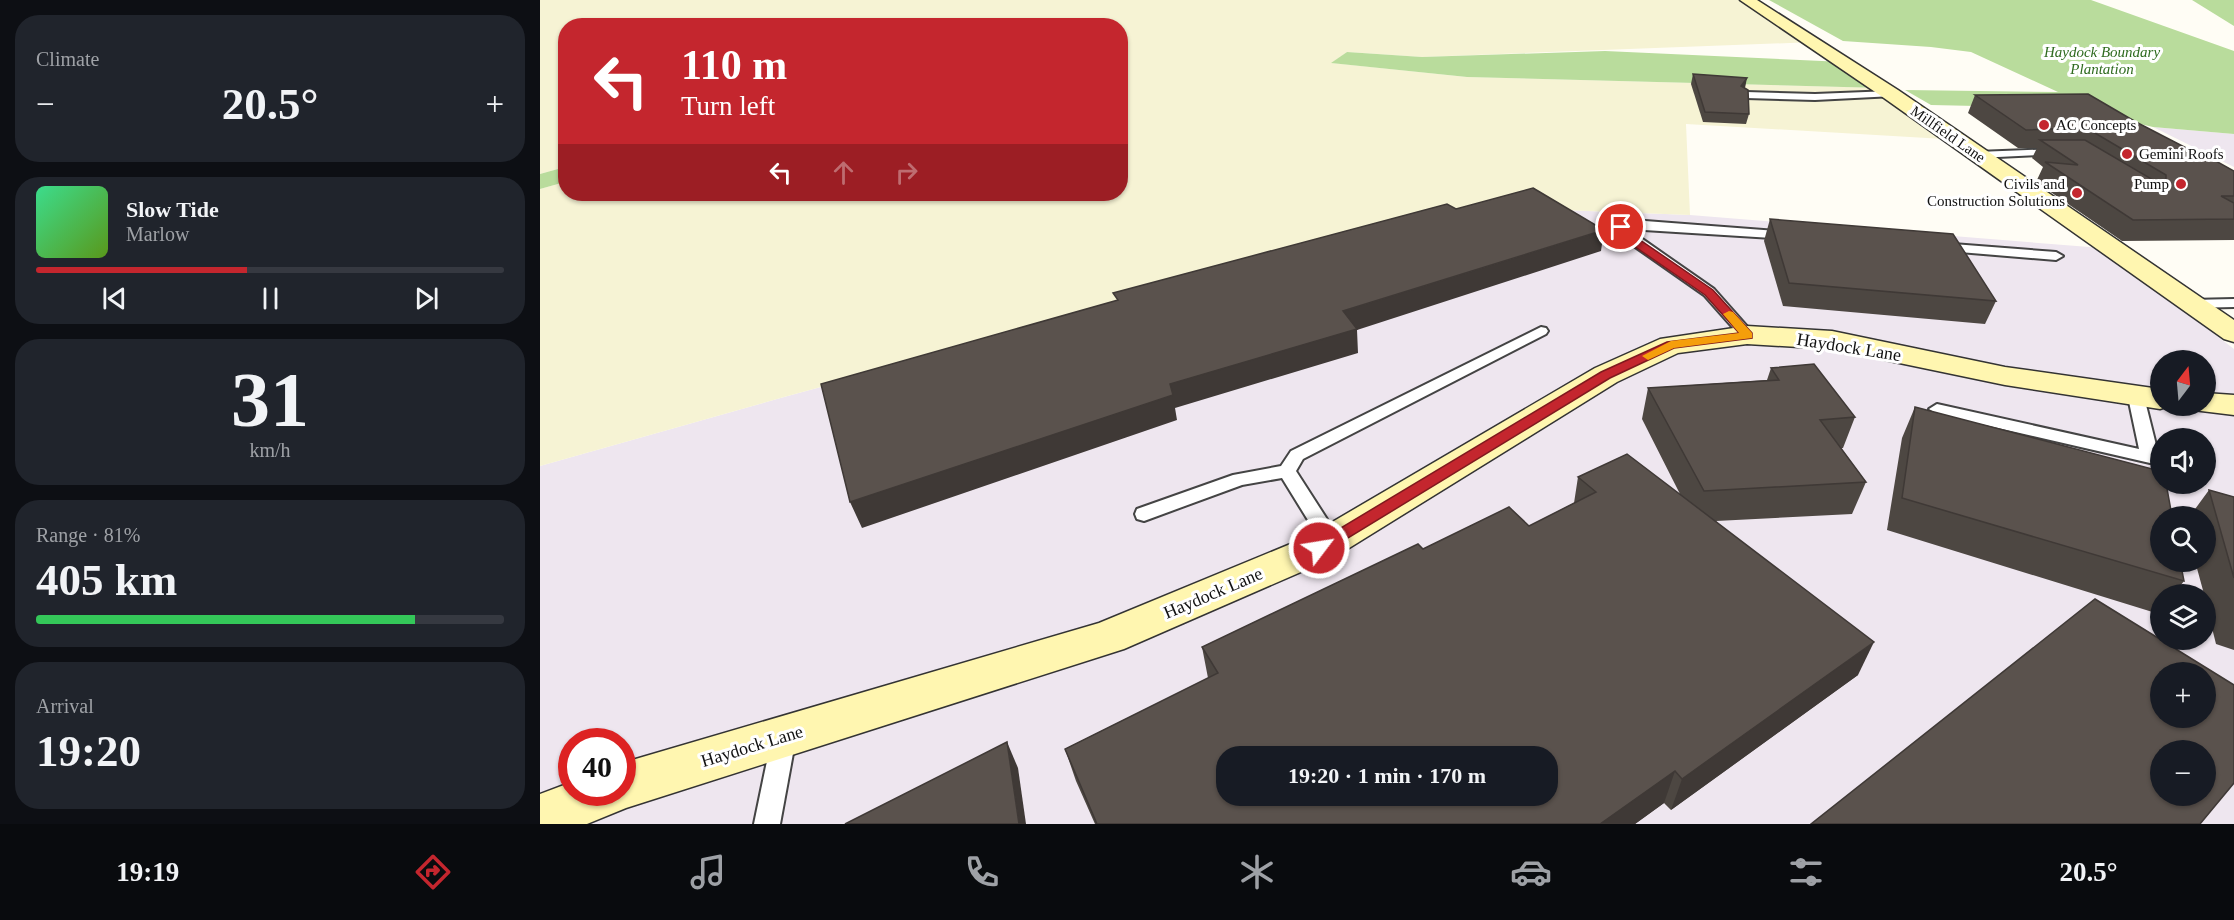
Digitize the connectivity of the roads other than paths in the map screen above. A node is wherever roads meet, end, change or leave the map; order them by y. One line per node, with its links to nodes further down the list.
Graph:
1 (1747, 0): 2 (street, Millfield Lane)
2 (1891, 94): 3 (lane); 5 (street, Millfield Lane)
3 (1746, 95)
4 (2067, 152): 5 (lane)
5 (1977, 155): 10 (street, Millfield Lane)
6 (1797, 236): 13 (lane)
7 (1924, 246): 8 (lane)
8 (2056, 256)
9 (2234, 303): 10 (lane)
10 (2190, 304): 12 (street, Millfield Lane)
11 (1541, 331): 18 (lane)
12 (2234, 333)
13 (1748, 335): 14 (street, Haydock Lane); 20 (street, Haydock Lane)
14 (2148, 398): 17 (lane)
15 (2216, 404): 16 (street)
16 (2234, 405)
17 (1937, 409)
18 (1287, 471): 19 (lane); 20 (lane)
19 (1144, 514)
20 (1331, 541): 21 (street, Haydock Lane)
21 (784, 736): 22 (street, Haydock Lane); 25 (lane)
22 (636, 782)
23 (571, 806): 24 (street)
24 (540, 818)
25 (767, 824)

